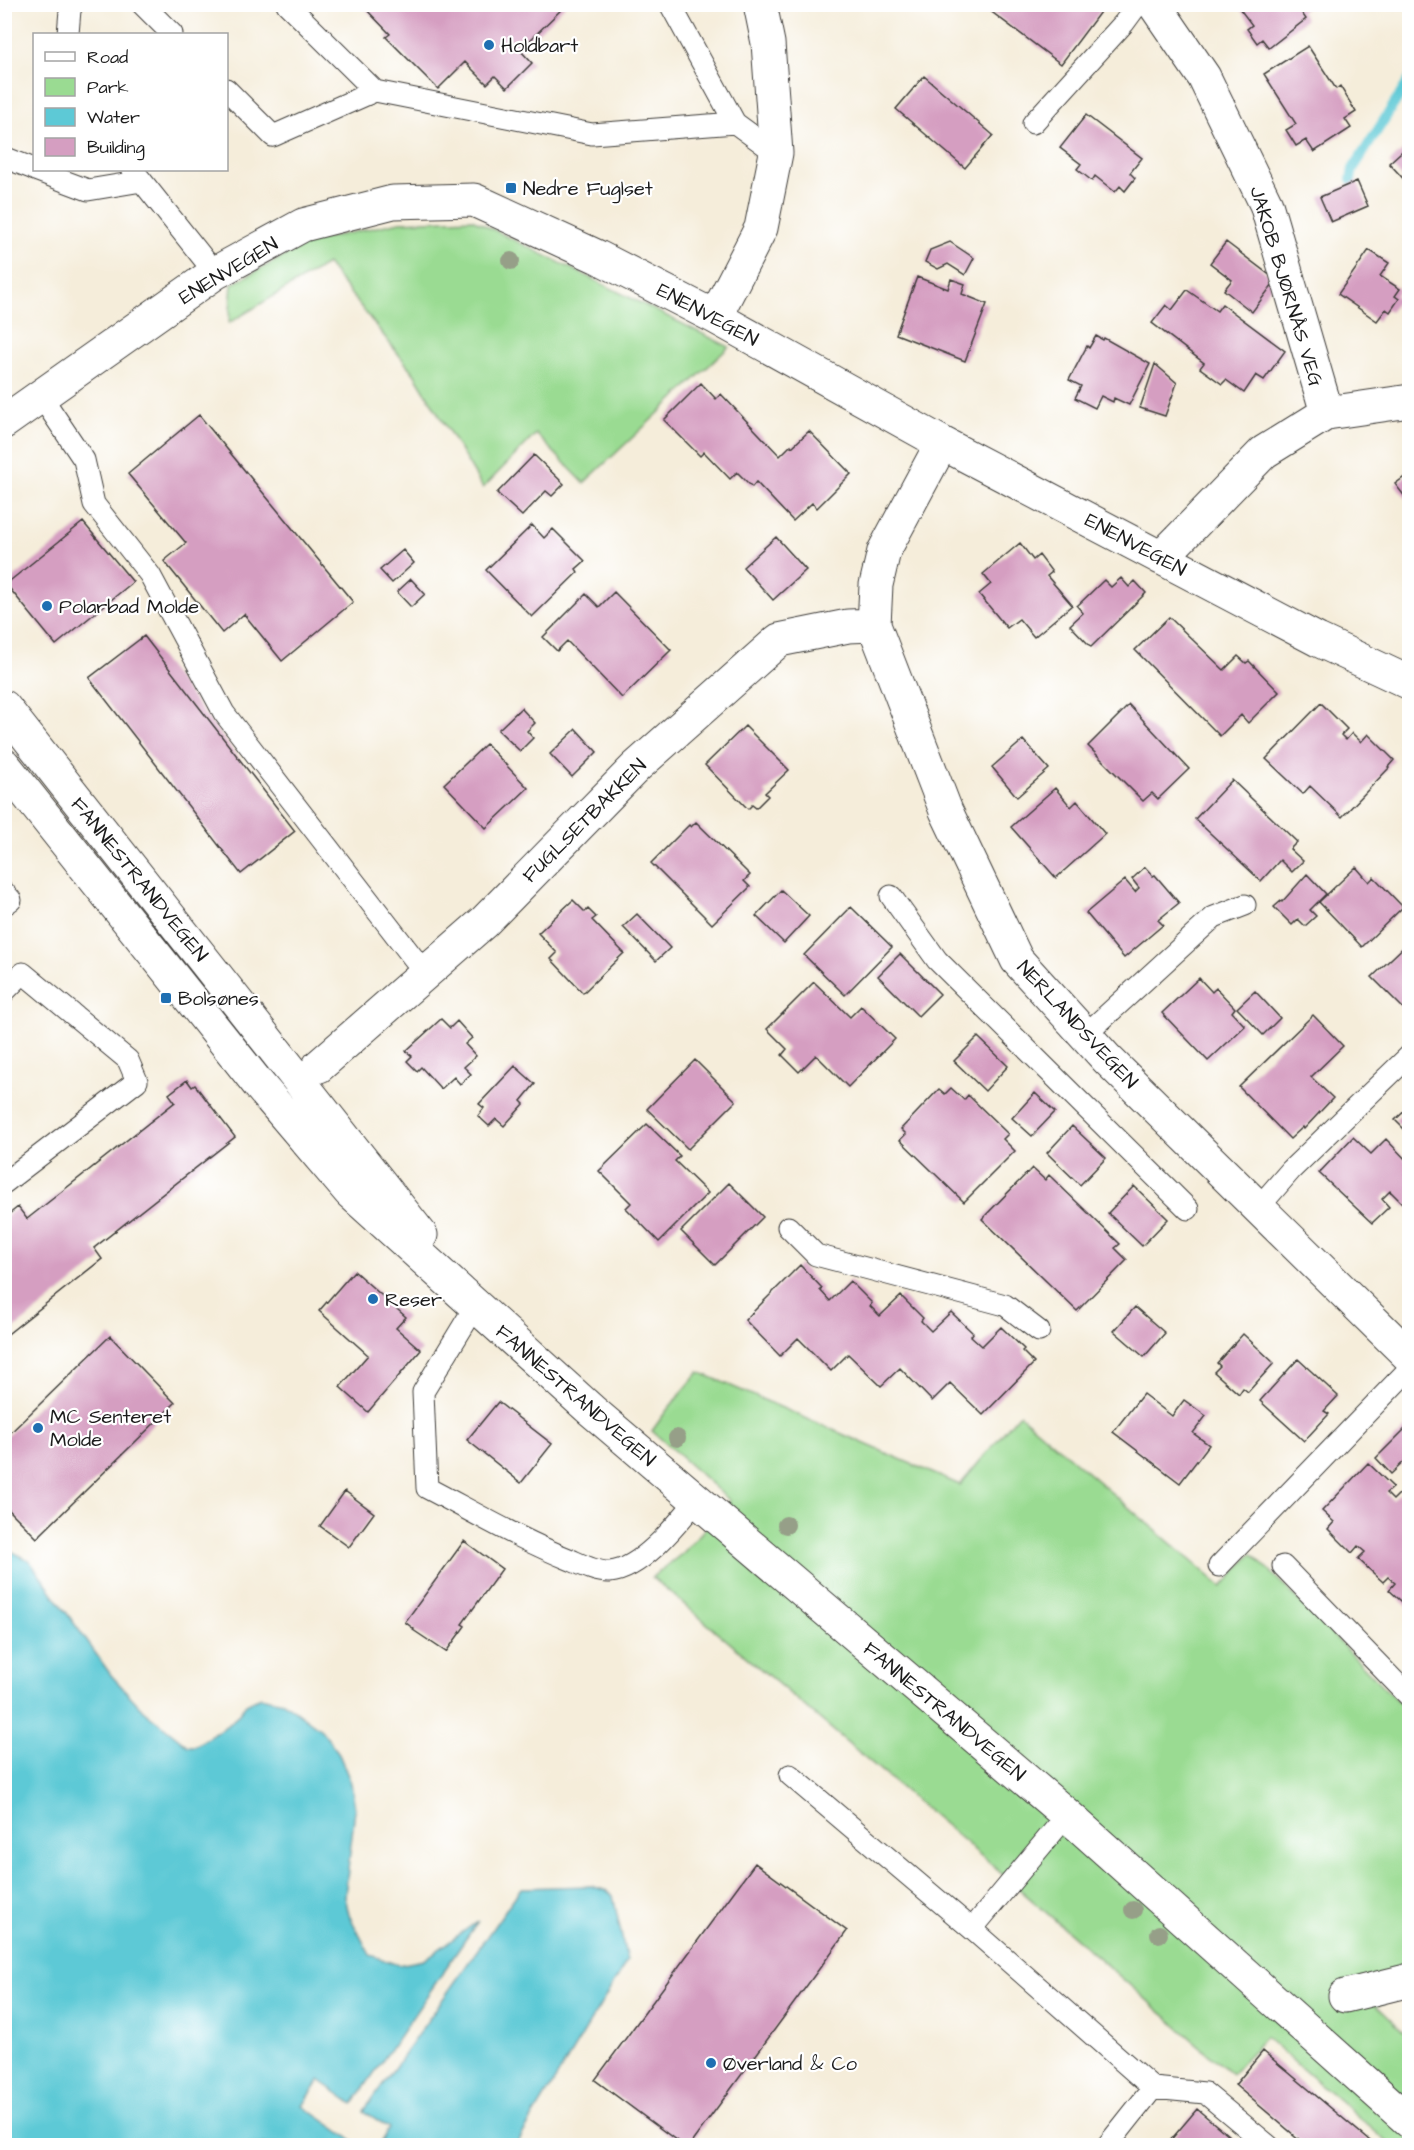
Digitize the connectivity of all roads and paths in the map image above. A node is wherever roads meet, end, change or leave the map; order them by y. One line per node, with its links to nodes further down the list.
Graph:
1 (73, 4): 8 (lane)
2 (142, 4): 9 (lane)
3 (287, 4): 11 (lane)
4 (670, 4): 12 (lane)
5 (760, 4): 14 (main road)
6 (1138, 4): 13 (lane)
7 (1154, 4): 23 (main road, JAKOB BJØRNÅS VEG)
8 (68, 33)
9 (171, 33)
10 (228, 92): 11 (lane)
11 (375, 92): 12 (lane)
12 (735, 123): 14 (lane)
13 (1033, 123)
14 (776, 153): 20 (main road)
15 (5, 157): 16 (lane)
16 (33, 168)
17 (40, 171): 18 (lane)
18 (137, 175): 19 (lane)
19 (215, 273): 20 (main road, ENENVEGEN); 21 (main road, ENENVEGEN)
20 (715, 317): 25 (main road, ENENVEGEN)
21 (41, 396): 24 (main road, ENENVEGEN); 35 (lane)
22 (1410, 401): 23 (main road)
23 (1326, 413): 26 (main road)
24 (4, 422)
25 (942, 443): 26 (main road, ENENVEGEN); 27 (main road, NERLANDSVEGEN)
26 (1161, 558): 28 (main road, ENENVEGEN)
27 (874, 625): 35 (main road, FUGLSETBAKKEN); 37 (main road, NERLANDSVEGEN)
28 (1410, 683)
29 (4, 707): 44 (main road, FANNESTRANDVEGEN)
30 (4, 765): 44 (main road, FANNESTRANDVEGEN)
31 (4, 892): 33 (lane)
32 (891, 896): 42 (lane)
33 (4, 905)
34 (1245, 905): 37 (lane)
35 (425, 972): 39 (main road, FUGLSETBAKKEN)
36 (4, 992): 40 (lane)
37 (1085, 1035): 41 (main road, NERLANDSVEGEN)
38 (1410, 1055): 41 (lane)
39 (319, 1066)
40 (4, 1183)
41 (1258, 1208): 46 (main road, NERLANDSVEGEN)
42 (1188, 1209)
43 (788, 1227): 45 (lane)
44 (476, 1305): 48 (main road, FANNESTRANDVEGEN); 48 (lane)
45 (1039, 1331)
46 (1410, 1357)
47 (1410, 1368): 49 (lane)
48 (697, 1500): 53 (main road, FANNESTRANDVEGEN)
49 (1219, 1566)
50 (1283, 1566): 51 (lane)
51 (1410, 1697)
52 (790, 1775): 54 (lane)
53 (1067, 1815): 54 (lane); 58 (main road, FANNESTRANDVEGEN)
54 (972, 1929): 57 (lane)
55 (1410, 1980): 56 (main road)
56 (1345, 1996)
57 (1154, 2088): 59 (lane); 60 (lane)
58 (1410, 2122)
59 (1107, 2145)
60 (1269, 2145)

